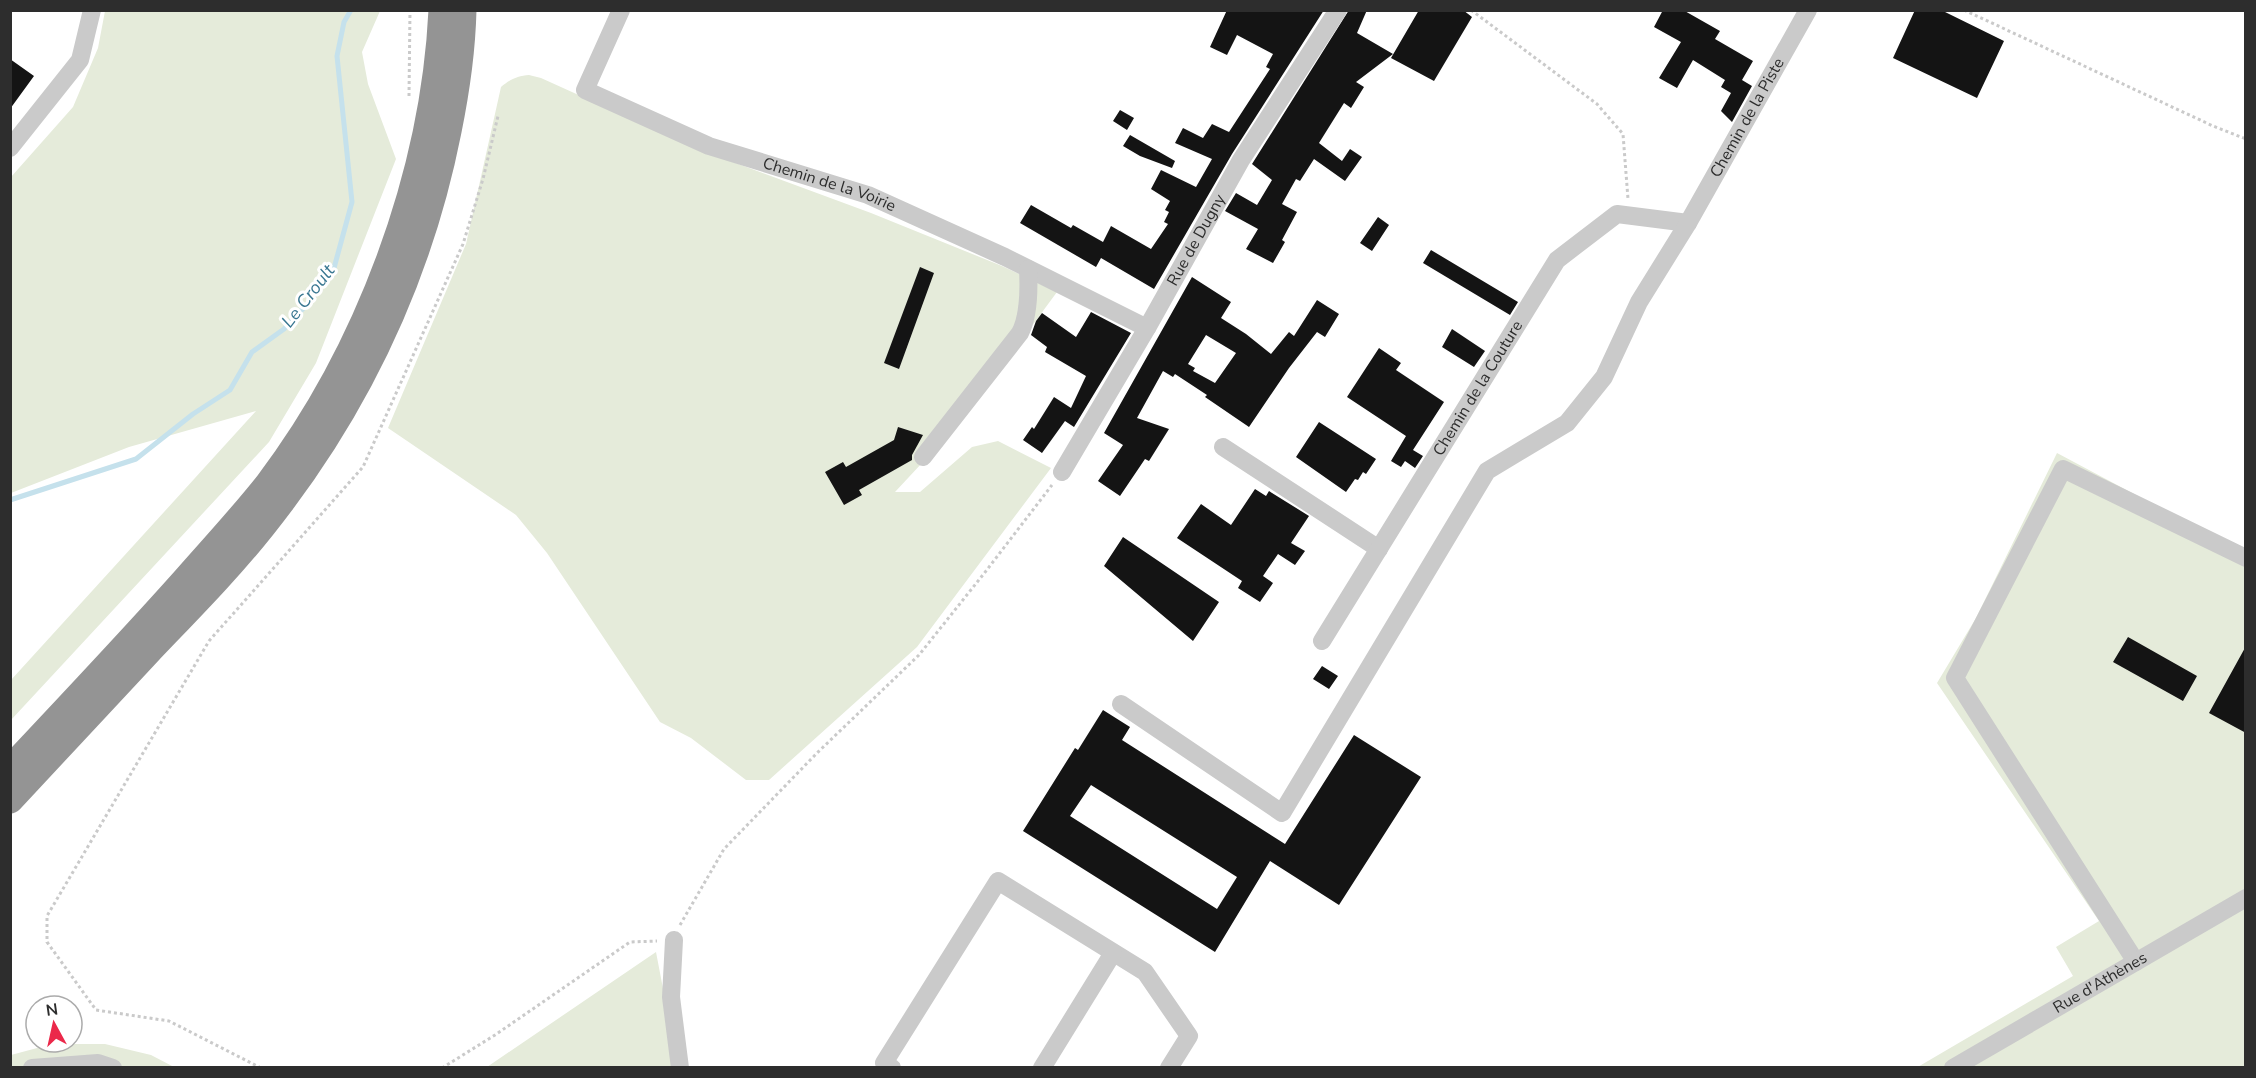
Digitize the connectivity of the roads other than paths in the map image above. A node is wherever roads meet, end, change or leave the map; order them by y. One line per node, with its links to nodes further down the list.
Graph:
1 (92, 10): 7 (street)
2 (442, 10): 18 (highway)
3 (464, 10): 19 (highway)
4 (621, 10): 9 (street, Chemin de la Voirie)
5 (1338, 10): 10 (street, Rue de Dugny)
6 (1808, 10): 8 (street, Chemin de la Piste)
7 (10, 148)
8 (1688, 223): 14 (street, Chemin de la Couture); 17 (street, Chemin de la Piste)
9 (1028, 269): 10 (street, Chemin de la Voirie); 12 (street)
10 (1147, 328): 13 (street, Rue de Dugny)
11 (1222, 447): 14 (street)
12 (923, 457)
13 (1062, 472)
14 (1379, 549): 16 (street, Chemin de la Couture)
15 (2246, 558): 23 (street)
16 (1322, 641)
17 (1120, 704)
18 (10, 770)
19 (10, 800)
20 (2246, 898): 23 (street, Rue d'Athènes)
21 (674, 940): 26 (street)
22 (1113, 953): 27 (street); 28 (street); 29 (street)
23 (2136, 962): 30 (street, Rue d'Athènes)
24 (32, 1068): 25 (street)
25 (113, 1068)
26 (680, 1068)
27 (892, 1068)
28 (1042, 1068)
29 (1169, 1068)
30 (1953, 1068)

